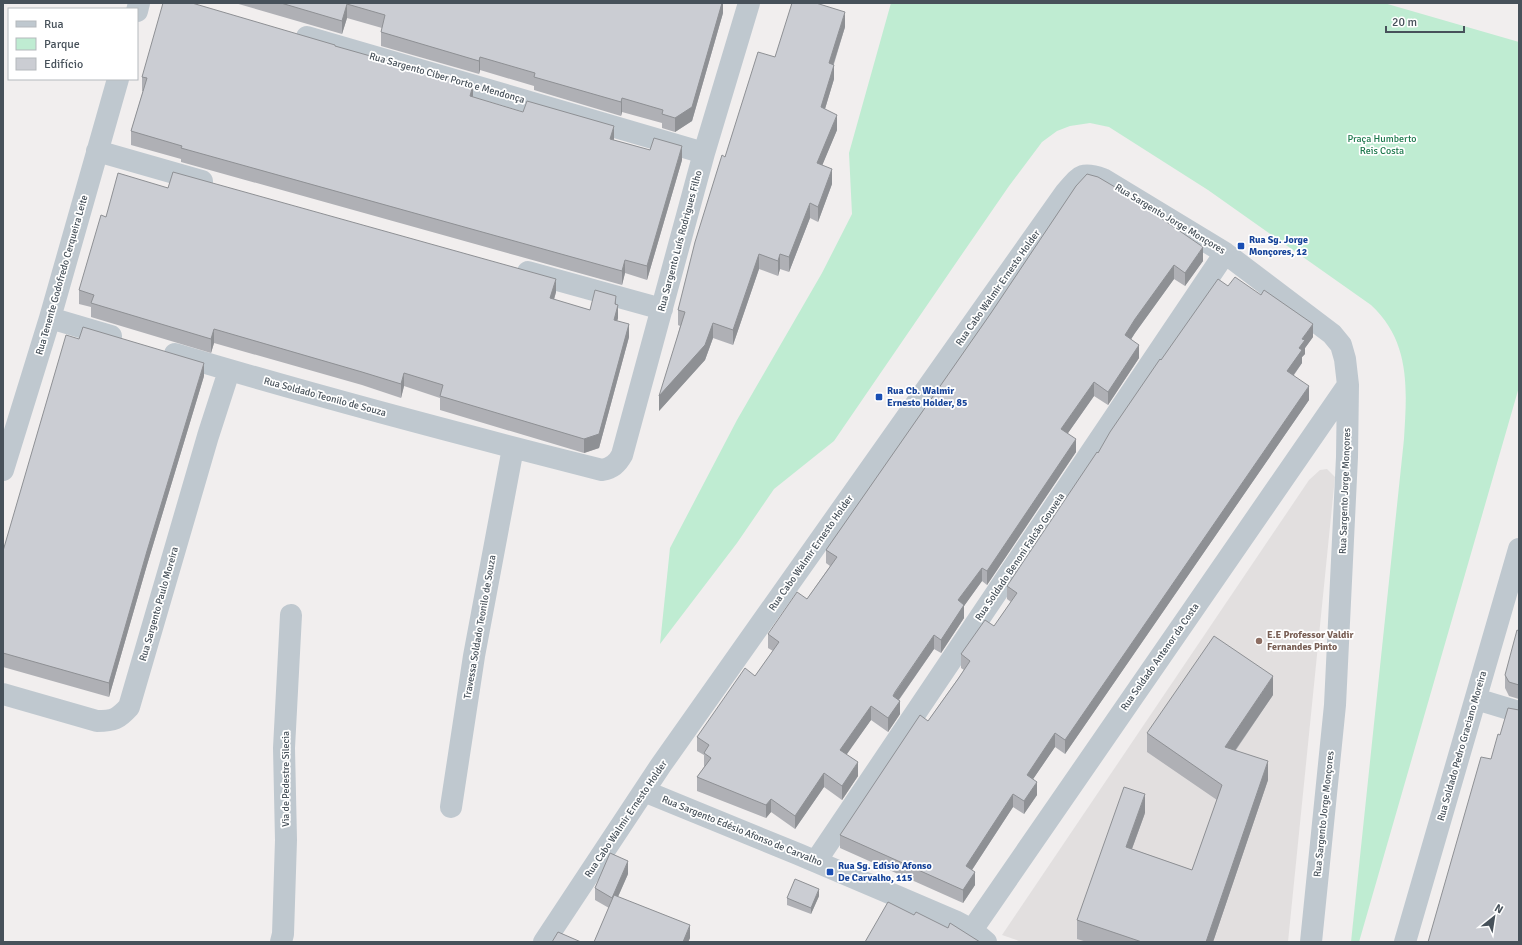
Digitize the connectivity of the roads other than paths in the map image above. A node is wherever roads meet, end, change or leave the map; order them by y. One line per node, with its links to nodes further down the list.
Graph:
1 (749, 3): 5 (street, Rua Sargento Luís Rodrigues Filho)
2 (290, 32): 5 (street, Rua Sargento Ciber Porto e Mendonça)
3 (118, 80): 4 (street, Rua Tenente Godofredo Cerqueira Leite)
4 (97, 151): 7 (street); 11 (street, Rua Tenente Godofredo Cerqueira Leite)
5 (704, 153): 10 (street, Rua Sargento Luís Rodrigues Filho)
6 (1089, 174): 8 (street, Rua Sargento Jorge Monçores); 24 (street, Rua Cabo Walmir Ernesto Holder)
7 (219, 186)
8 (1225, 253): 15 (street, Rua Sargento Jorge Monçores); 26 (street, Rua Soldado Benoni Falcão Gouveia)
9 (510, 267): 10 (street)
10 (662, 309): 18 (street, Rua Sargento Luís Rodrigues Filho)
11 (50, 318): 12 (street); 17 (street, Rua Tenente Godofredo Cerqueira Leite)
12 (133, 342)
13 (156, 349): 14 (street, Rua Soldado Teonilo de Souza)
14 (229, 371): 16 (street, Rua Soldado Teonilo de Souza); 21 (street, Rua Sargento Paulo Moreira)
15 (1348, 385): 27 (street, Rua Soldado Antenor da Costa); 30 (street, Rua Sargento Jorge Monçores)
16 (513, 448): 18 (street, Rua Soldado Teonilo de Souza); 25 (street, Travessa Soldado Teonilo de Souza)
17 (3, 470)
18 (602, 470)
19 (1519, 549): 22 (street, Rua Soldado Pedro Graciano Moreira)
20 (292, 615): 28 (street, Via de Pedestre Silecia)
21 (3, 694)
22 (1476, 699): 23 (street); 31 (street, Rua Soldado Pedro Graciano Moreira)
23 (1519, 712)
24 (644, 791): 26 (street, Rua Sargento Edésio Afonso de Carvalho); 29 (street, Rua Cabo Walmir Ernesto Holder)
25 (451, 807)
26 (816, 861): 27 (street, Rua Sargento Edésio Afonso de Carvalho)
27 (979, 936)
28 (281, 942)
29 (544, 942)
30 (1310, 942)
31 (1405, 942)

